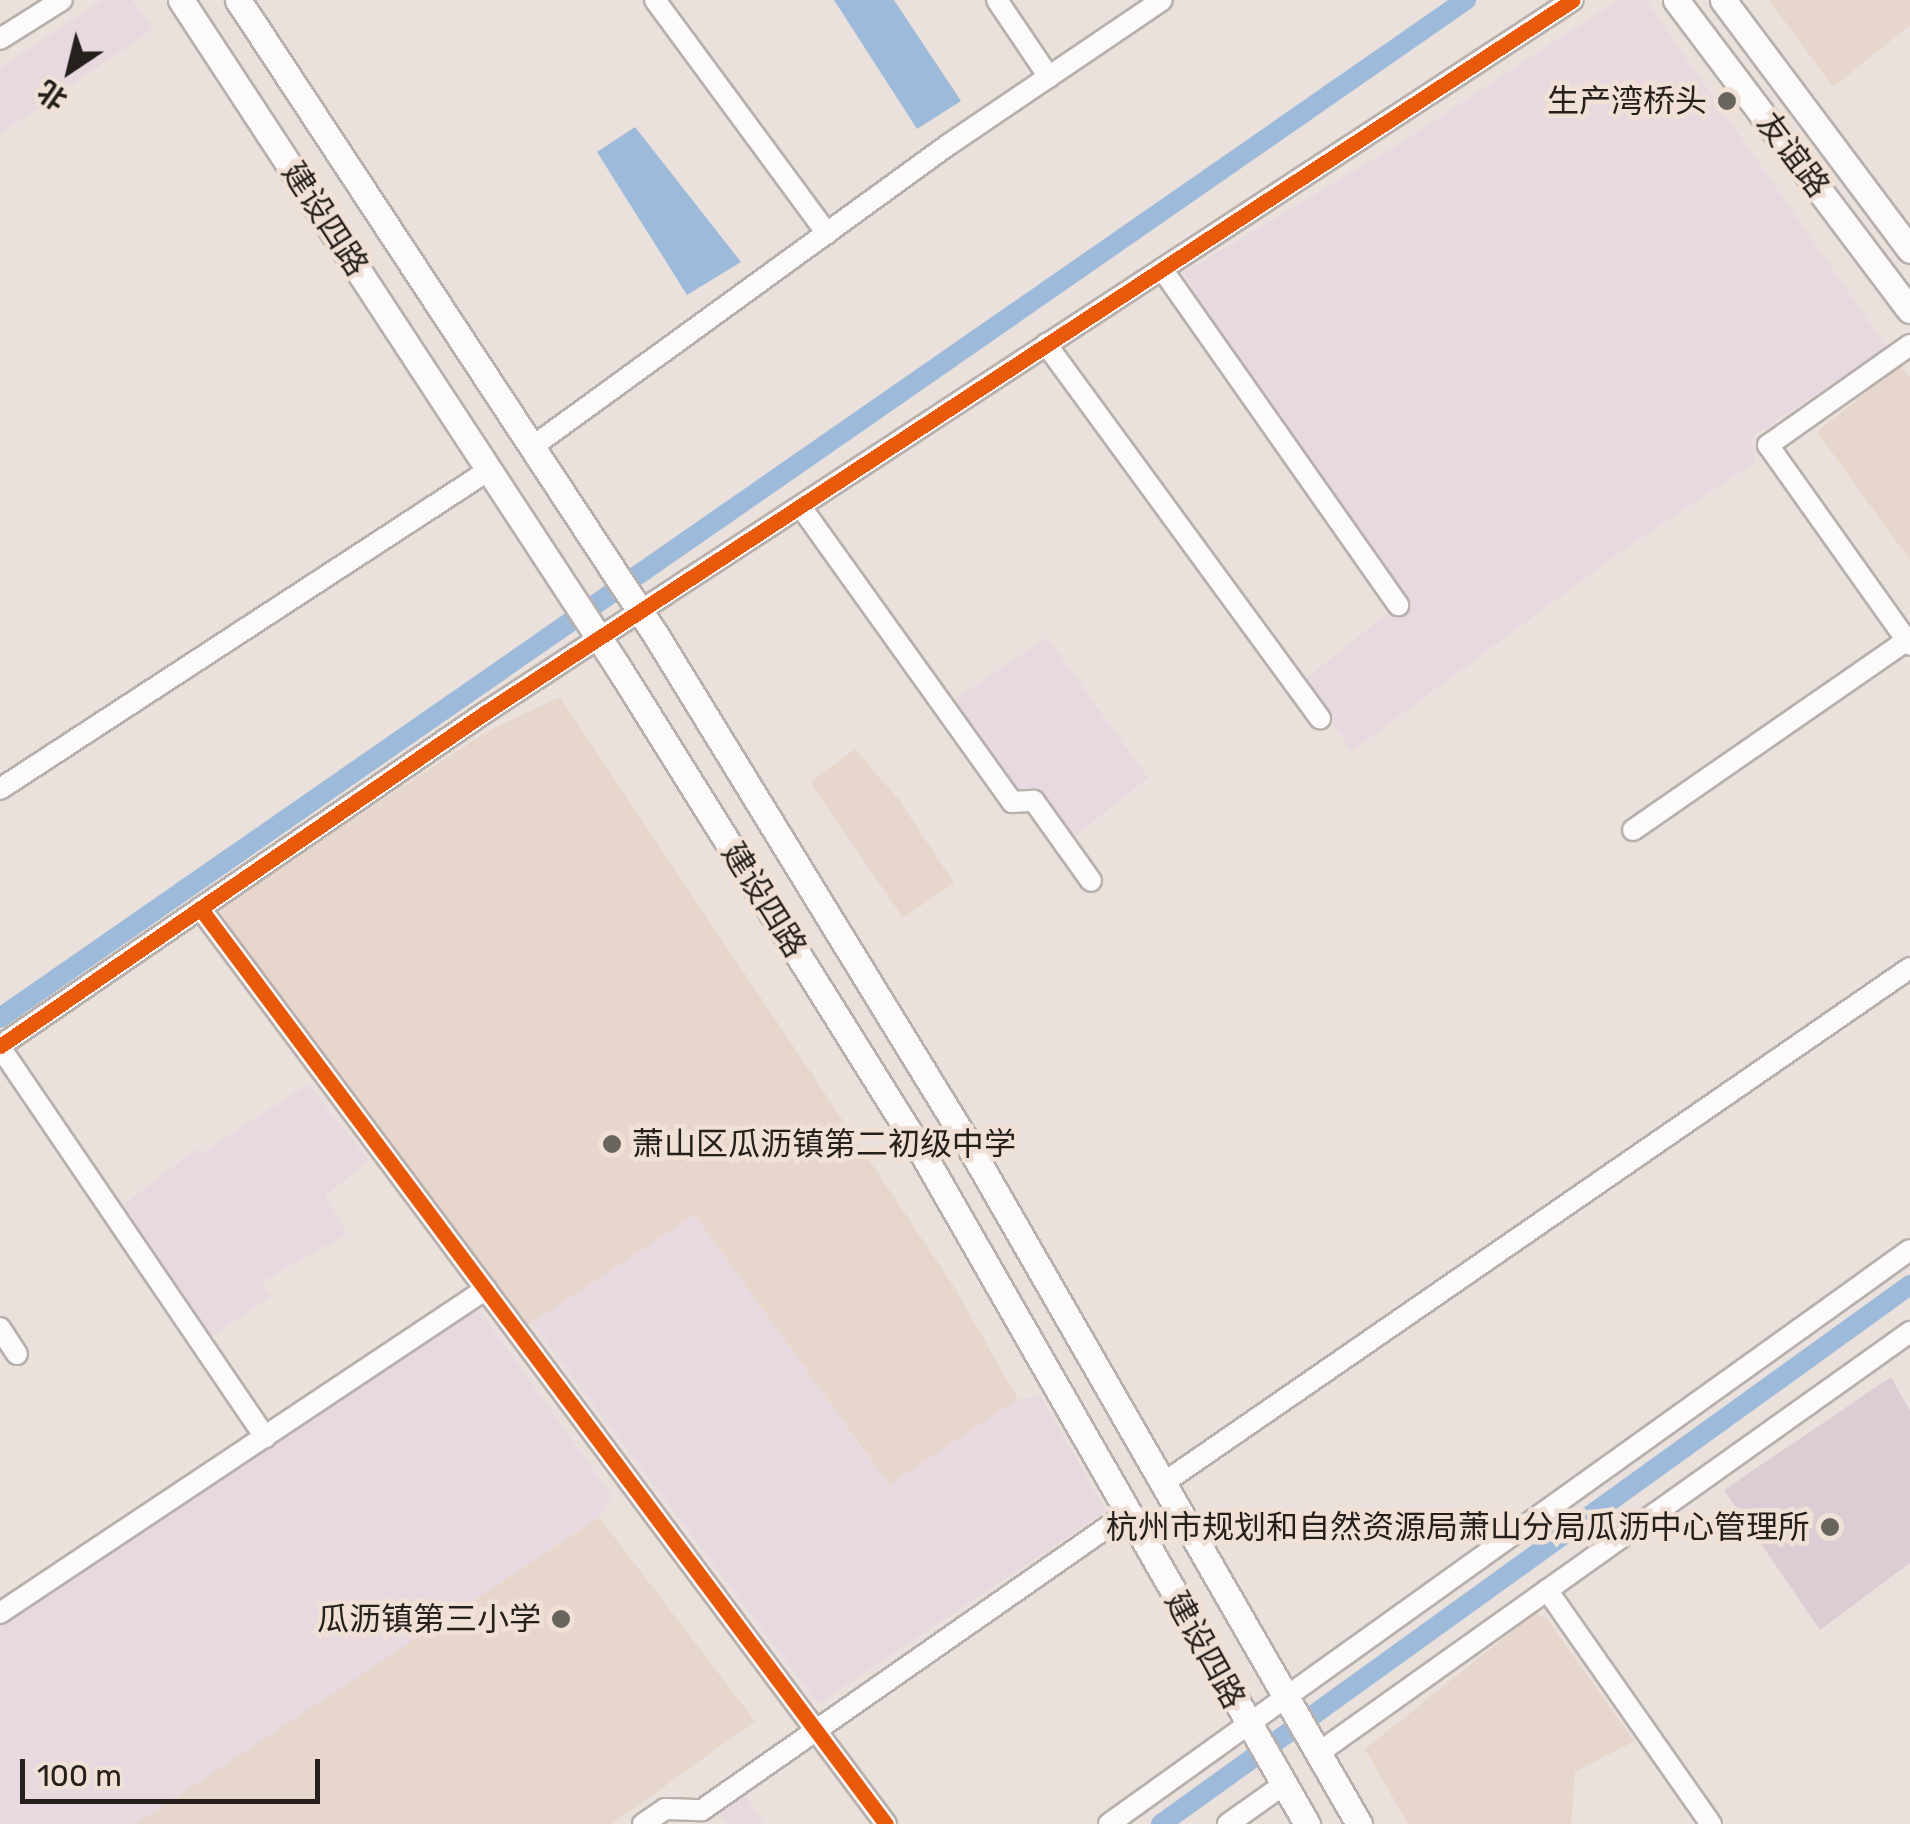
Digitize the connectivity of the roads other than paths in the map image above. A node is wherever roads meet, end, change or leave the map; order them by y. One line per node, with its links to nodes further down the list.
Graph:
1 (62, 0): 10 (street)
2 (181, 0): 19 (main road, 建设四路)
3 (238, 0): 18 (main road, 建设四路)
4 (655, 0): 12 (street)
5 (997, 0): 11 (street)
6 (1162, 0): 11 (street)
7 (1573, 0): 14 (street)
8 (1676, 0): 15 (main road, 友谊路)
9 (1723, 0): 13 (main road, 友谊路)
10 (0, 39)
11 (1049, 77): 12 (street)
12 (826, 233): 18 (street)
13 (1910, 250)
14 (1162, 269): 16 (street); 21 (street)
15 (1910, 310)
16 (1046, 344): 20 (street); 23 (street)
17 (1910, 346): 22 (street)
18 (532, 447): 36 (main road, 建设四路)
19 (489, 470): 24 (street); 37 (main road, 建设四路)
20 (801, 507): 26 (street); 27 (street)
21 (1398, 605)
22 (1909, 641): 25 (street)
23 (1320, 718)
24 (0, 789)
25 (1633, 830)
26 (1091, 881)
27 (200, 908): 29 (street); 31 (street)
28 (1910, 968): 36 (street)
29 (0, 1046): 35 (street)
30 (1910, 1250): 40 (street)
31 (486, 1290): 35 (street); 42 (street)
32 (0, 1328): 34 (street)
33 (1910, 1332): 38 (street)
34 (17, 1354)
35 (265, 1437): 39 (street)
36 (1162, 1484): 40 (main road, 建设四路)
37 (1129, 1512): 41 (main road, 建设四路); 42 (street)
38 (1547, 1590): 43 (street); 51 (street)
39 (0, 1614)
40 (1283, 1698): 41 (street); 43 (main road, 建设四路)
41 (1247, 1725): 44 (main road, 建设四路); 47 (street)
42 (813, 1727): 45 (street); 46 (street)
43 (1317, 1754): 50 (main road, 建设四路)
44 (1283, 1785): 48 (street); 49 (main road, 建设四路)
45 (644, 1824)
46 (886, 1824)
47 (1109, 1824)
48 (1228, 1824)
49 (1307, 1824)
50 (1359, 1824)
51 (1710, 1824)

